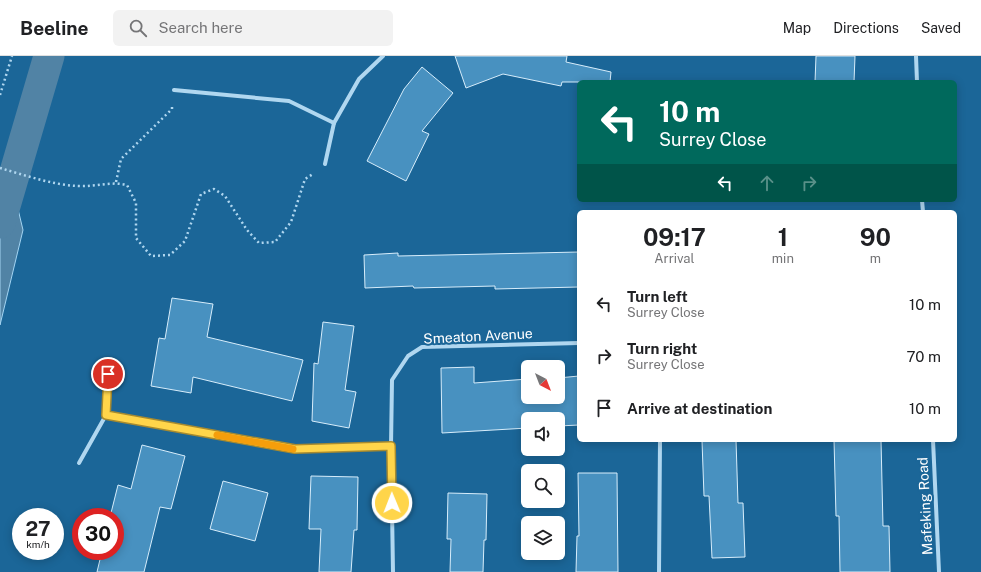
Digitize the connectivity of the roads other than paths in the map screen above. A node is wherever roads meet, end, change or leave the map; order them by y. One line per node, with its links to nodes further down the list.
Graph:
1 (383, 56): 5 (street)
2 (916, 56): 3 (street)
3 (917, 80)
4 (174, 90): 5 (street)
5 (334, 123): 6 (street)
6 (325, 164)
7 (577, 343): 12 (street, Smeaton Avenue)
8 (108, 374): 9 (street)
9 (106, 415): 12 (street); 13 (street)
10 (660, 442): 15 (street)
11 (933, 442): 16 (street, Mafeking Road)
12 (391, 446): 14 (street, Smeaton Avenue)
13 (79, 463)
14 (393, 572)
15 (659, 572)
16 (939, 572)

